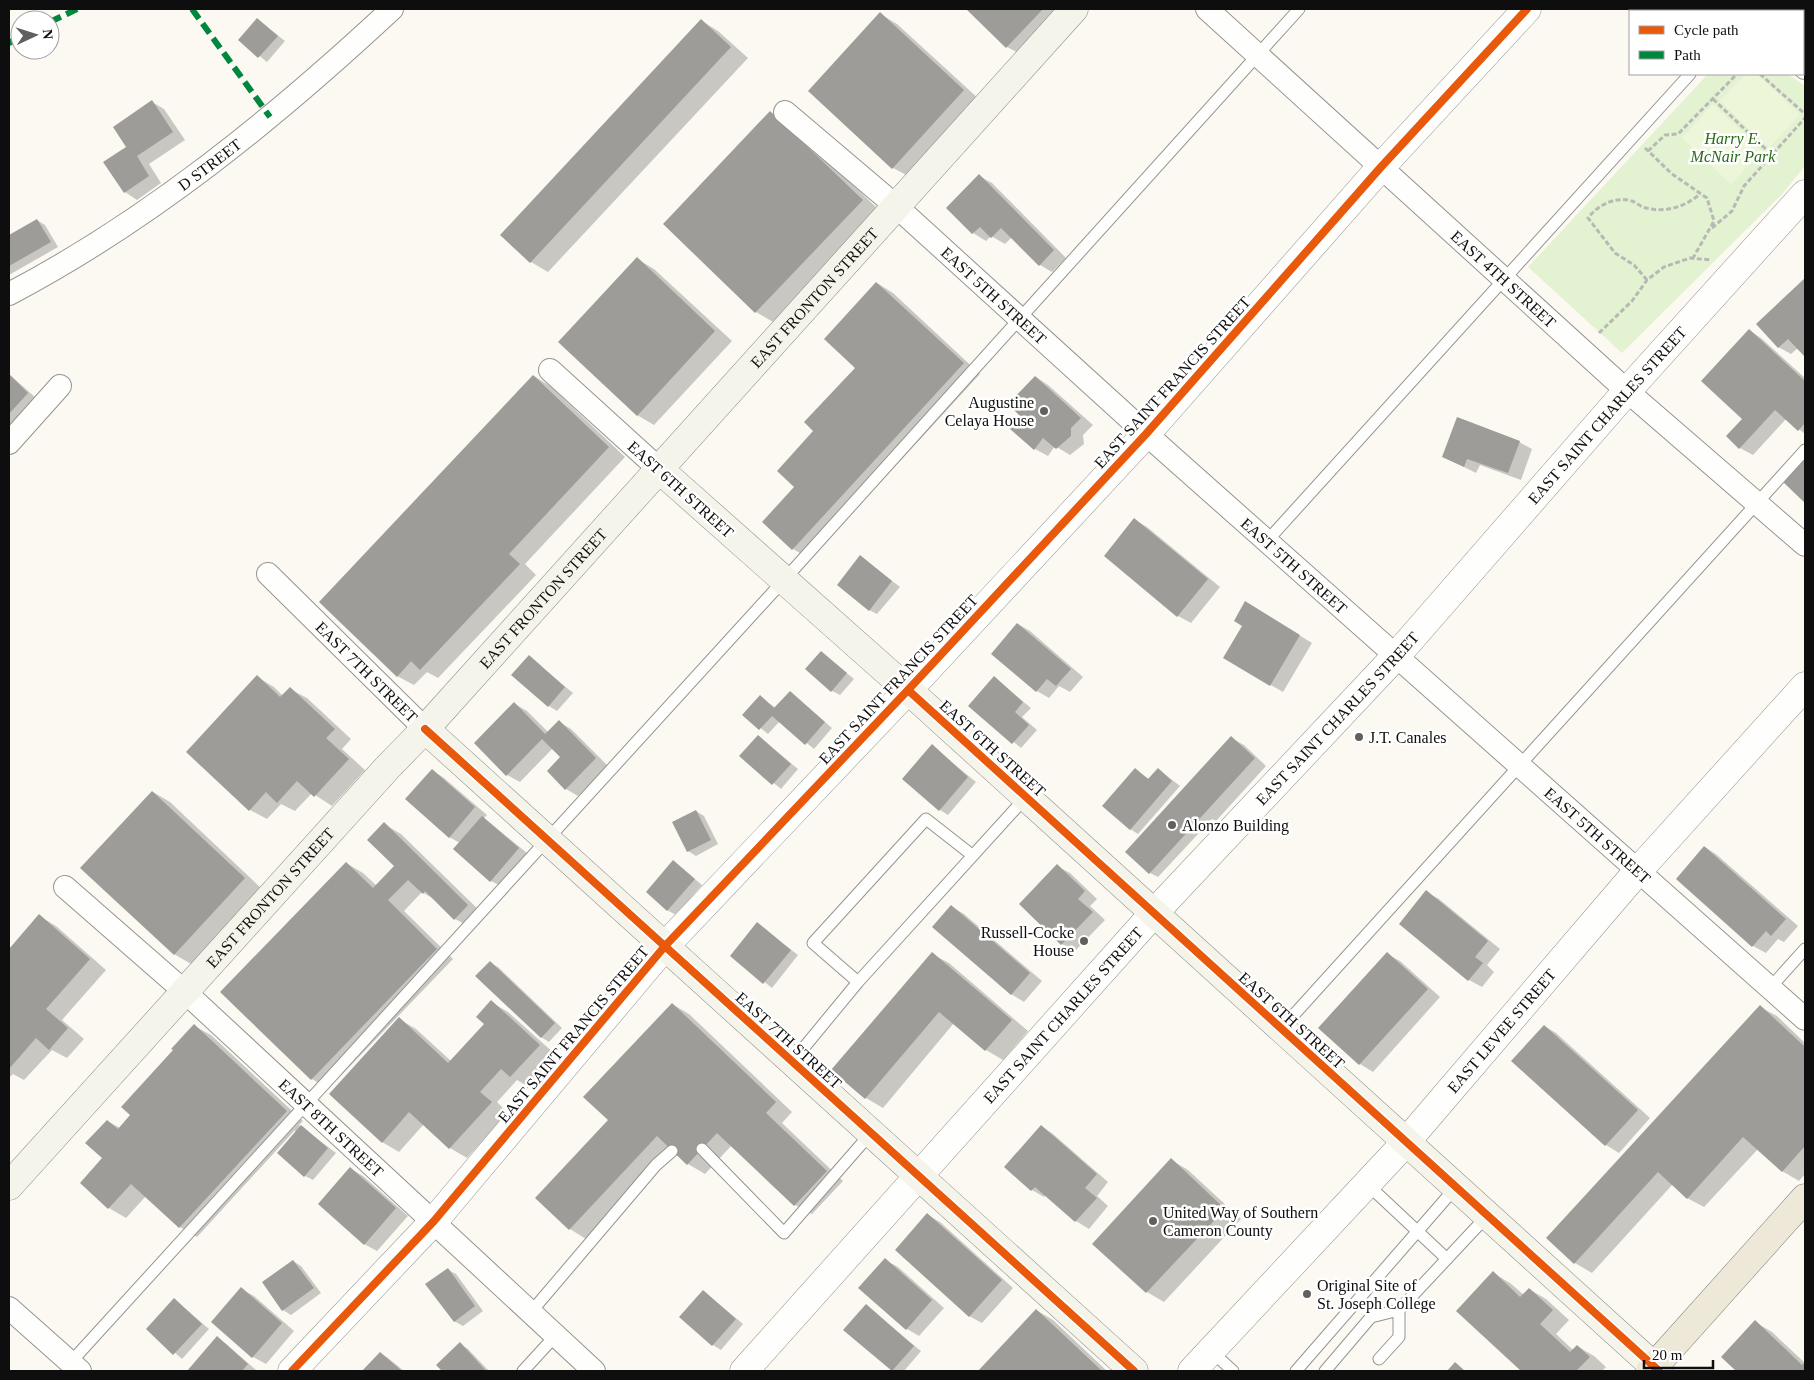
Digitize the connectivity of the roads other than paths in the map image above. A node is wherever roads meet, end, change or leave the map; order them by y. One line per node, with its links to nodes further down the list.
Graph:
1 (392, 9): 13 (street, D STREET)
2 (1074, 9): 11 (main road, EAST FRONTON STREET)
3 (1207, 9): 6 (street, EAST 4TH STREET)
4 (1299, 9): 6 (lane)
5 (1527, 9): 9 (street, EAST SAINT FRANCIS STREET)
6 (1257, 54): 9 (street, EAST 4TH STREET); 14 (lane)
7 (1689, 75): 12 (lane)
8 (785, 112): 11 (street, EAST 5TH STREET)
9 (1381, 168): 12 (street, EAST 4TH STREET); 18 (street, EAST SAINT FRANCIS STREET)
10 (1805, 194): 17 (street, EAST SAINT CHARLES STREET)
11 (897, 207): 14 (street, EAST 5TH STREET); 21 (main road, EAST FRONTON STREET)
12 (1504, 279): 17 (street, EAST 4TH STREET); 23 (lane)
13 (9, 294)
14 (1019, 318): 18 (street, EAST 5TH STREET); 26 (lane)
15 (550, 370): 21 (street, EAST 6TH STREET)
16 (60, 386): 19 (street)
17 (1627, 391): 22 (street, EAST 4TH STREET); 27 (street, EAST SAINT CHARLES STREET)
18 (1146, 434): 23 (street, EAST 5TH STREET); 29 (street, EAST SAINT FRANCIS STREET)
19 (9, 442)
20 (1805, 450): 22 (lane)
21 (659, 469): 26 (main road, EAST 6TH STREET); 30 (main road, EAST FRONTON STREET)
22 (1757, 504): 24 (street, EAST 4TH STREET); 31 (lane)
23 (1267, 541): 27 (street, EAST 5TH STREET)
24 (1805, 545)
25 (268, 574): 30 (street, EAST 7TH STREET)
26 (784, 580): 29 (main road, EAST 6TH STREET); 33 (lane)
27 (1396, 656): 31 (street, EAST 5TH STREET); 37 (street, EAST SAINT CHARLES STREET)
28 (1805, 686): 35 (street, EAST LEVEE STREET)
29 (908, 690): 32 (main road, EAST 6TH STREET); 38 (street, EAST SAINT FRANCIS STREET)
30 (425, 729): 33 (main road, EAST 7TH STREET); 42 (main road, EAST FRONTON STREET)
31 (1519, 766): 35 (street, EAST 5TH STREET); 44 (lane)
32 (1026, 797): 34 (lane); 37 (main road, EAST 6TH STREET)
33 (547, 839): 38 (main road, EAST 7TH STREET); 46 (lane)
34 (972, 855): 40 (lane); 40 (lane)
35 (1637, 872): 41 (street, EAST 5TH STREET); 48 (street, EAST LEVEE STREET)
36 (64, 887): 42 (street, EAST 8TH STREET)
37 (1154, 913): 44 (main road, EAST 6TH STREET); 51 (street, EAST SAINT CHARLES STREET)
38 (665, 946): 45 (main road, EAST 7TH STREET); 57 (street, EAST SAINT FRANCIS STREET)
39 (1805, 949): 41 (lane)
40 (858, 982): 45 (lane)
41 (1770, 988): 43 (street, EAST 5TH STREET)
42 (184, 991): 46 (street, EAST 8TH STREET); 53 (main road, EAST FRONTON STREET)
43 (1805, 1019)
44 (1282, 1029): 48 (main road, EAST 6TH STREET)
45 (792, 1062): 47 (main road, EAST 7TH STREET)
46 (306, 1103): 57 (street, EAST 8TH STREET); 66 (lane)
47 (871, 1132): 49 (lane); 51 (main road, EAST 7TH STREET)
48 (1406, 1142): 52 (street, EAST LEVEE STREET); 54 (main road, EAST 6TH STREET)
49 (702, 1149)
50 (672, 1150): 62 (lane)
51 (920, 1177): 71 (street, EAST SAINT CHARLES STREET); 72 (main road, EAST 7TH STREET)
52 (1367, 1184): 58 (lane); 64 (street, EAST LEVEE STREET)
53 (9, 1186)
54 (1456, 1187): 56 (main road, EAST 6TH STREET); 58 (lane)
55 (1805, 1198): 67 (main road)
56 (1487, 1216): 59 (lane); 67 (main road, EAST 6TH STREET)
57 (434, 1222): 62 (street, EAST 8TH STREET); 68 (street, EAST SAINT FRANCIS STREET)
58 (1417, 1230): 59 (lane); 75 (lane)
59 (1447, 1259): 61 (lane)
60 (9, 1308): 66 (street)
61 (1399, 1310): 65 (lane); 76 (lane)
62 (531, 1312): 63 (street, EAST 8TH STREET)
63 (556, 1336): 69 (lane); 70 (street, EAST 8TH STREET)
64 (1211, 1351): 73 (street, EAST LEVEE STREET); 74 (lane)
65 (1379, 1359)
66 (75, 1367)
67 (1654, 1370)
68 (292, 1371)
69 (522, 1371)
70 (594, 1371)
71 (744, 1371)
72 (1134, 1371)
73 (1192, 1371)
74 (1233, 1371)
75 (1296, 1371)
76 (1325, 1371)

